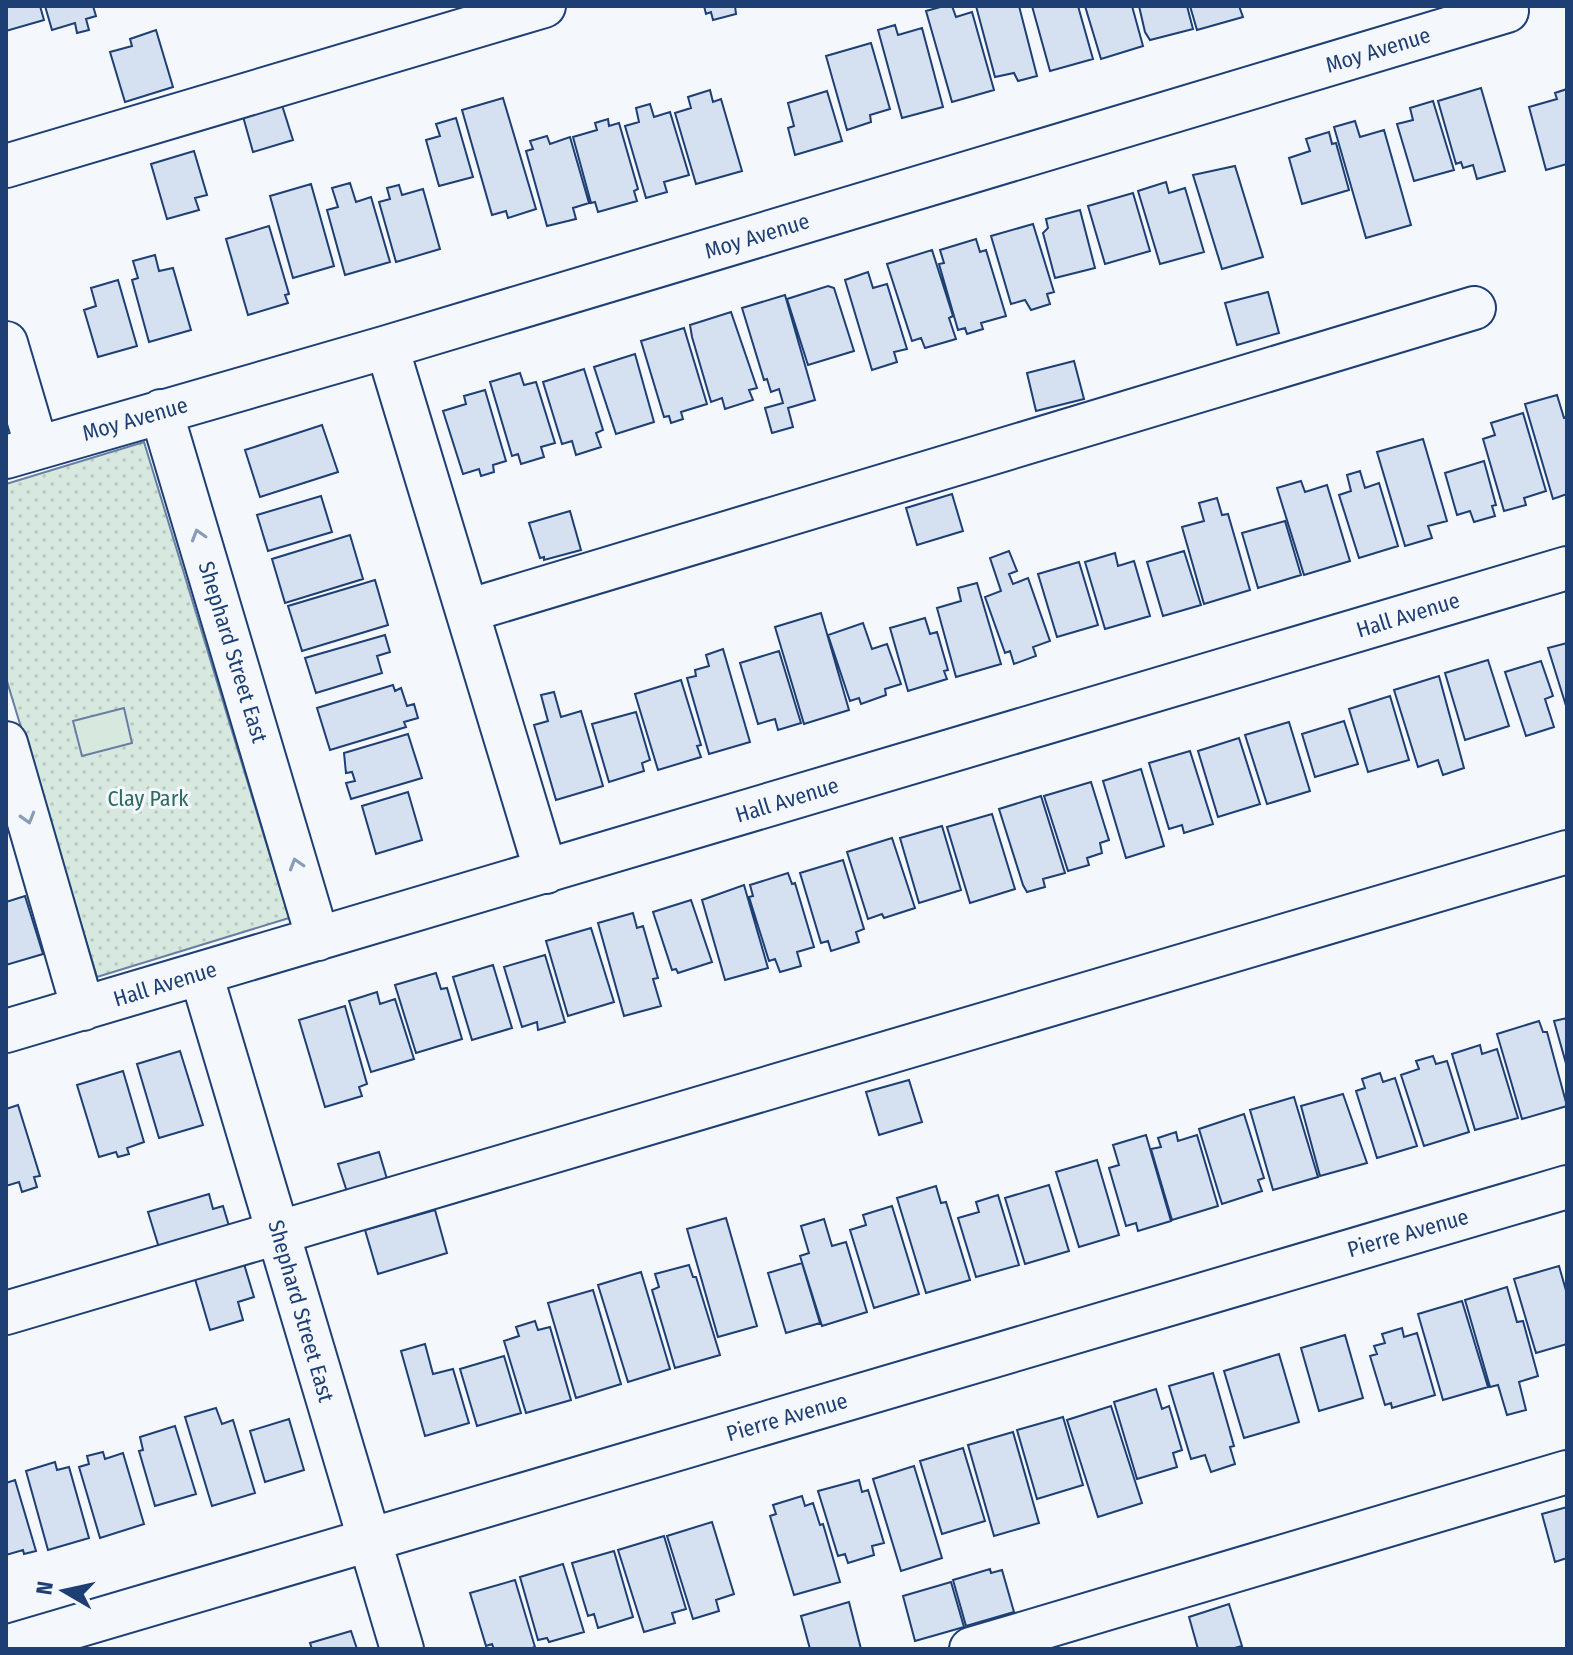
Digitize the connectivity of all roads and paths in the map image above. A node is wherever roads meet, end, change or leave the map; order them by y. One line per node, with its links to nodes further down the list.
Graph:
1 (544, 6): 3 (street)
2 (1507, 11): 6 (street, Moy Avenue)
3 (6, 166)
4 (1474, 308): 10 (street)
5 (6, 343): 8 (street)
6 (387, 347): 7 (street, Moy Avenue); 10 (street)
7 (161, 411): 8 (street, Moy Avenue); 14 (street, Shephard Street East, one-way to 7)
8 (21, 452)
9 (1567, 568): 13 (street, Hall Avenue)
10 (467, 611): 13 (street)
11 (6, 743): 16 (street, one-way to 16)
12 (1567, 852): 19 (street)
13 (546, 872): 14 (street, Hall Avenue)
14 (318, 939): 15 (street, Hall Avenue)
15 (201, 974): 16 (street, Hall Avenue); 19 (street, Shephard Street East)
16 (83, 1009): 17 (street, Hall Avenue)
17 (6, 1031)
18 (1567, 1187): 22 (street, Pierre Avenue)
19 (278, 1233): 20 (street); 22 (street, Shephard Street East)
20 (6, 1313)
21 (1567, 1472): 25 (street)
22 (369, 1539): 23 (street, Pierre Avenue); 24 (street, Shephard Street East)
23 (6, 1647)
24 (402, 1649)
25 (971, 1649)

